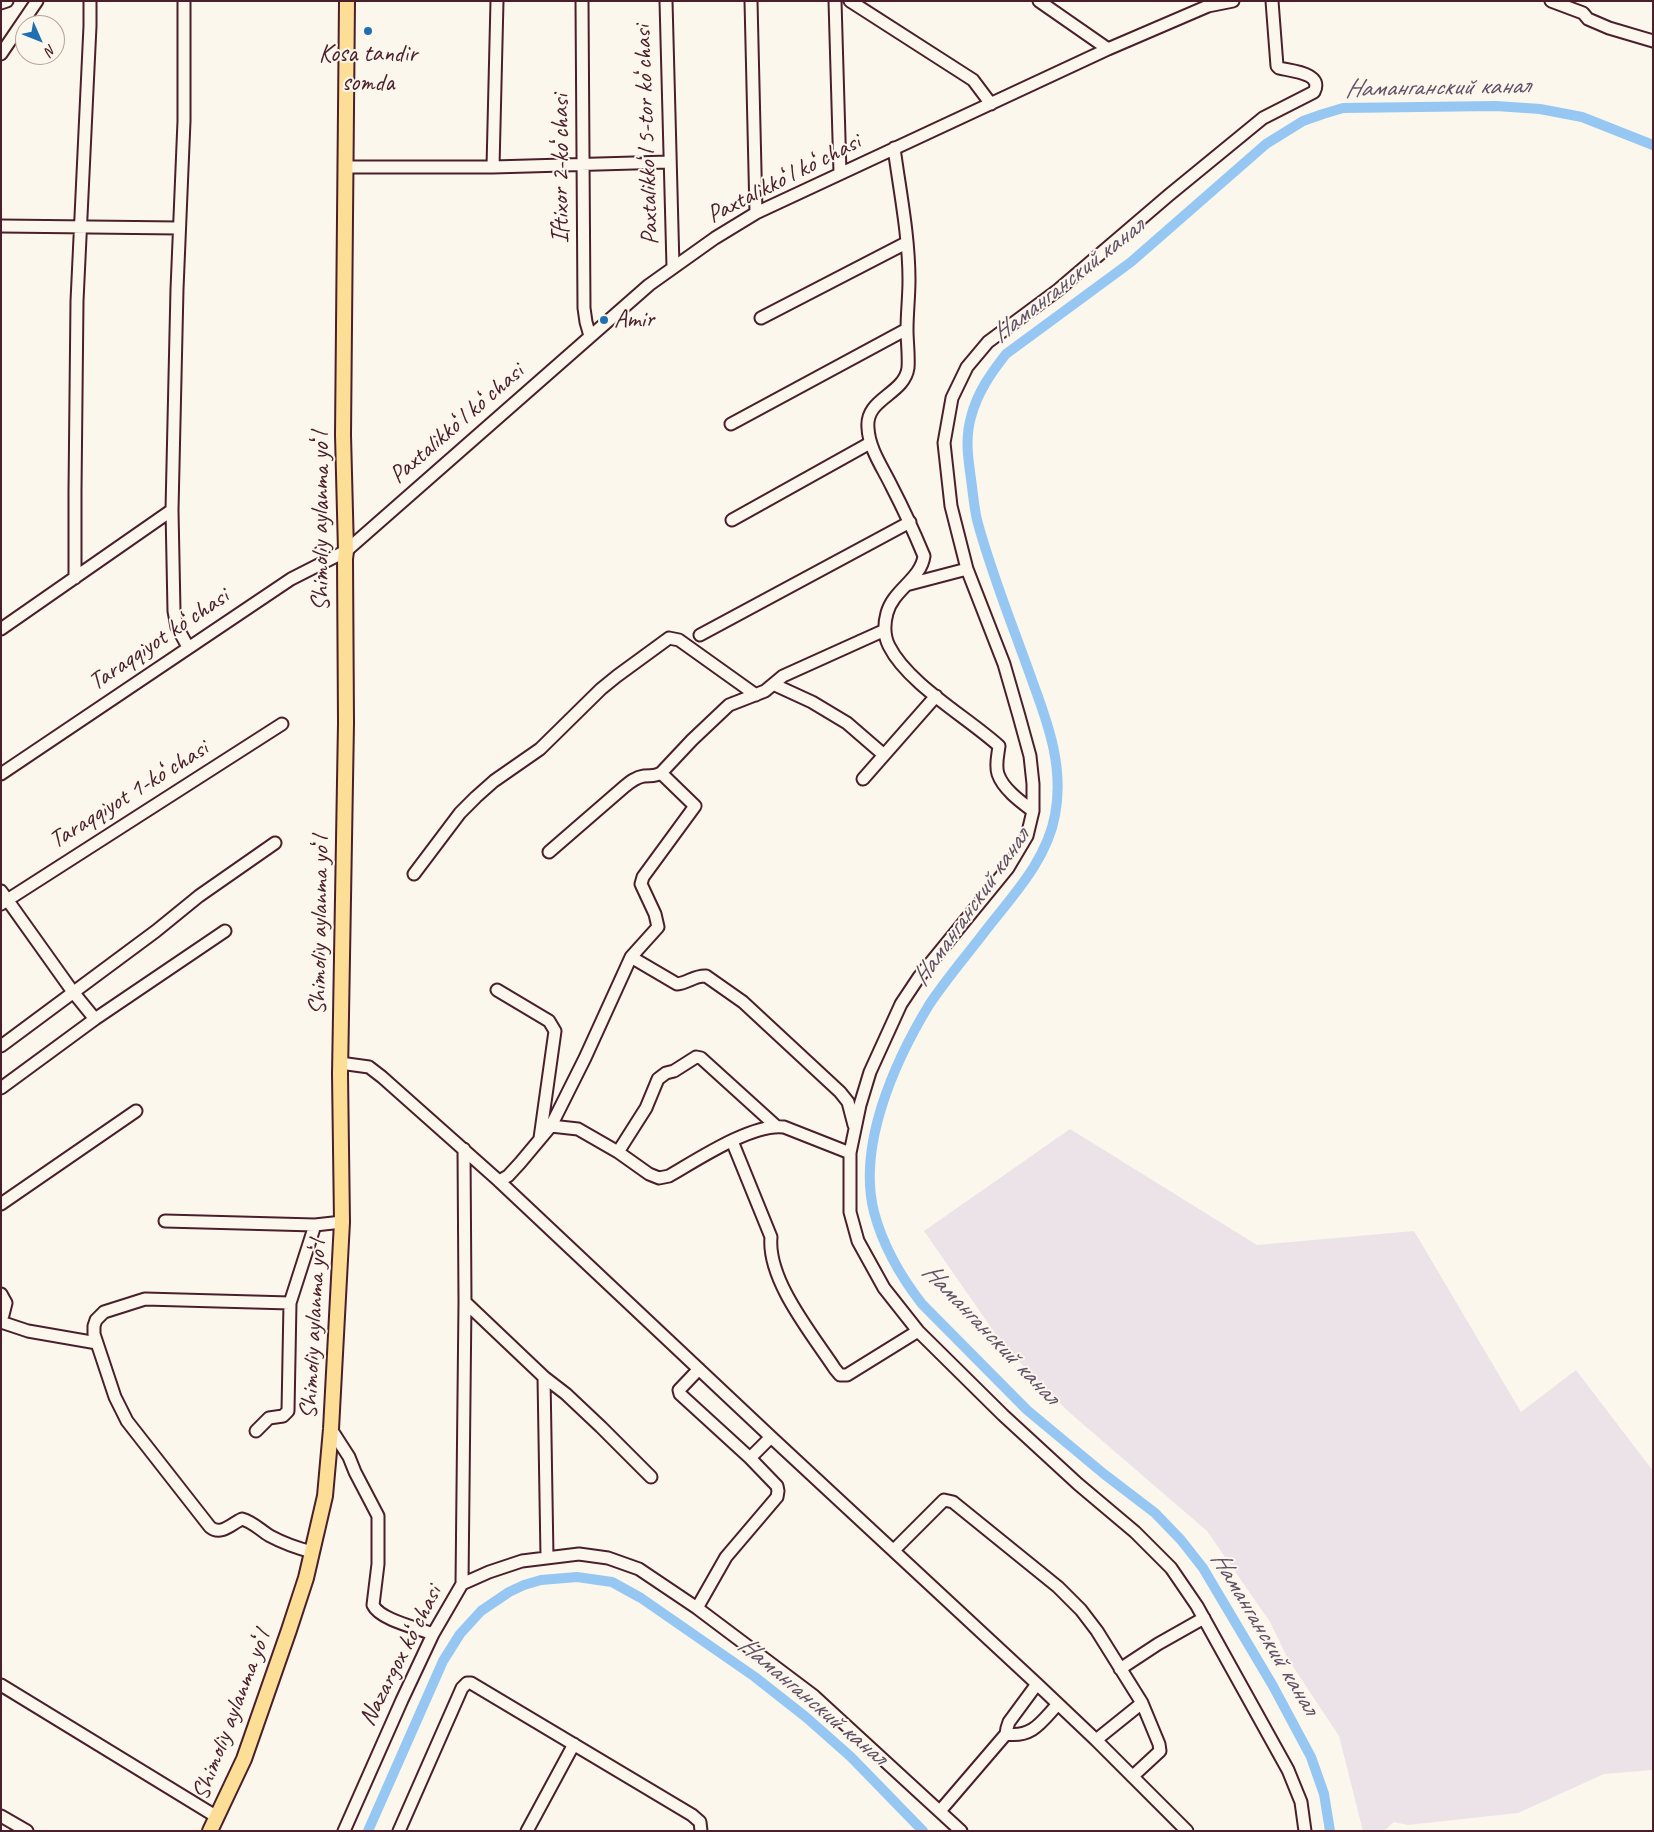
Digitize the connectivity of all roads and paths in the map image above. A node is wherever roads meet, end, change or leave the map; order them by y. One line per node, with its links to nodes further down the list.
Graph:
1 (7, 1): 16 (street)
2 (37, 1): 19 (street)
3 (90, 1): 29 (street)
4 (184, 1): 30 (street)
5 (347, 1): 24 (main road, Shimoliy aylanma yoʻl)
6 (497, 1): 25 (street)
7 (582, 1): 23 (street, Iftixor 2-koʻchasi)
8 (666, 1): 22 (street, Paxtalikkoʻl 5-tor koʻchasi)
9 (751, 1): 27 (street)
10 (835, 1): 26 (street)
11 (850, 1): 20 (street)
12 (1039, 1): 18 (street)
13 (1233, 1): 18 (street, Paxtalikkoʻl koʻchasi)
14 (1272, 1): 42 (street)
15 (1551, 1): 17 (street)
16 (1, 3)
17 (1653, 41)
18 (1108, 49): 20 (street, Paxtalikkoʻl koʻchasi)
19 (1, 54)
20 (992, 104): 21 (street, Paxtalikkoʻl koʻchasi)
21 (894, 148): 26 (street, Paxtalikkoʻl koʻchasi); 31 (street)
22 (669, 162): 23 (street); 32 (street, Paxtalikkoʻl 5-tor koʻchasi)
23 (584, 164): 25 (street); 35 (street, Iftixor 2-koʻchasi)
24 (346, 167): 25 (street); 41 (main road, Shimoliy aylanma yoʻl)
25 (493, 167)
26 (840, 174): 27 (street, Paxtalikkoʻl koʻchasi)
27 (756, 213): 32 (street, Paxtalikkoʻl koʻchasi)
28 (1, 226): 29 (street)
29 (81, 226): 30 (street); 43 (street)
30 (179, 228): 38 (street)
31 (906, 243): 33 (street); 34 (street)
32 (673, 267): 35 (street, Paxtalikkoʻl koʻchasi)
33 (761, 318)
34 (907, 329): 36 (street); 37 (street)
35 (590, 336): 41 (street, Paxtalikkoʻl koʻchasi)
36 (731, 424)
37 (870, 443): 39 (street); 40 (street)
38 (172, 510): 43 (street); 48 (street)
39 (732, 520)
40 (910, 522): 44 (street); 47 (street)
41 (346, 551): 48 (street, Taraqqiyot koʻchasi); 68 (main road, Shimoliy aylanma yoʻl)
42 (967, 569): 44 (street); 57 (street)
43 (76, 578): 45 (street)
44 (905, 585): 46 (street)
45 (1, 629)
46 (885, 630): 49 (street); 51 (street)
47 (700, 635)
48 (188, 647): 55 (street, Taraqqiyot koʻchasi)
49 (775, 685): 50 (street); 53 (street)
50 (756, 695): 54 (street); 60 (street)
51 (936, 696): 53 (street); 57 (street)
52 (282, 724): 61 (street, Taraqqiyot 1-koʻchasi)
53 (886, 752): 56 (street)
54 (661, 773): 59 (street); 63 (street)
55 (1, 774)
56 (863, 779)
57 (1033, 811): 73 (street)
58 (275, 843): 65 (street)
59 (549, 852)
60 (414, 874)
61 (3, 898): 65 (street)
62 (224, 931): 66 (street)
63 (631, 957): 71 (street); 73 (street)
64 (497, 990): 74 (street)
65 (73, 992): 66 (street); 67 (street)
66 (95, 1019): 69 (street)
67 (1, 1046)
68 (340, 1062): 76 (street); 82 (main road, Shimoliy aylanma yoʻl)
69 (1, 1088)
70 (136, 1111): 80 (street)
71 (551, 1126): 74 (street); 77 (street)
72 (776, 1126): 75 (street); 77 (street); 78 (street)
73 (855, 1129): 78 (street)
74 (540, 1138): 79 (street)
75 (732, 1141): 77 (street); 89 (street)
76 (464, 1149): 79 (street); 85 (street)
77 (618, 1152)
78 (850, 1153): 89 (street)
79 (499, 1181): 91 (street)
80 (1, 1204)
81 (165, 1220): 83 (street)
82 (342, 1222): 83 (street); 93 (main road, Shimoliy aylanma yoʻl)
83 (315, 1225): 86 (street)
84 (1, 1294): 87 (street)
85 (465, 1302): 92 (street); 101 (street)
86 (290, 1303): 90 (street); 94 (street)
87 (1, 1317)
88 (1, 1322): 90 (street)
89 (918, 1331): 103 (street)
90 (97, 1343): 99 (street)
91 (699, 1370): 95 (street); 96 (street)
92 (544, 1377): 97 (street); 100 (street)
93 (331, 1429): 99 (main road, Shimoliy aylanma yoʻl); 104 (street)
94 (256, 1431)
95 (771, 1437): 96 (street); 98 (street)
96 (750, 1458): 102 (street)
97 (651, 1477)
98 (894, 1550): 105 (street); 106 (street)
99 (312, 1552): 116 (main road, Shimoliy aylanma yoʻl)
100 (547, 1558): 101 (street, Nazargox koʻchasi); 102 (street, Nazargox koʻchasi)
101 (462, 1584): 104 (street, Nazargox koʻchasi)
102 (697, 1608): 114 (street, Nazargox koʻchasi)
103 (1204, 1618): 105 (street); 125 (street)
104 (434, 1634): 119 (street, Nazargox koʻchasi)
105 (1120, 1669): 109 (street)
106 (1037, 1684): 108 (street); 110 (street)
107 (1, 1685): 116 (street)
108 (1058, 1704): 110 (street); 111 (street)
109 (1142, 1704): 111 (street); 113 (street)
110 (1006, 1734): 114 (street)
111 (1096, 1740): 113 (street)
112 (574, 1744): 120 (street); 121 (street); 122 (street)
113 (1133, 1776): 124 (street)
114 (940, 1811): 123 (street, Nazargox koʻchasi)
115 (1, 1816): 117 (street)
116 (217, 1817): 118 (main road, Shimoliy aylanma yoʻl)
117 (27, 1831)
118 (210, 1831)
119 (344, 1831)
120 (399, 1831)
121 (527, 1831)
122 (701, 1831)
123 (961, 1831)
124 (1188, 1831)
125 (1305, 1831)

